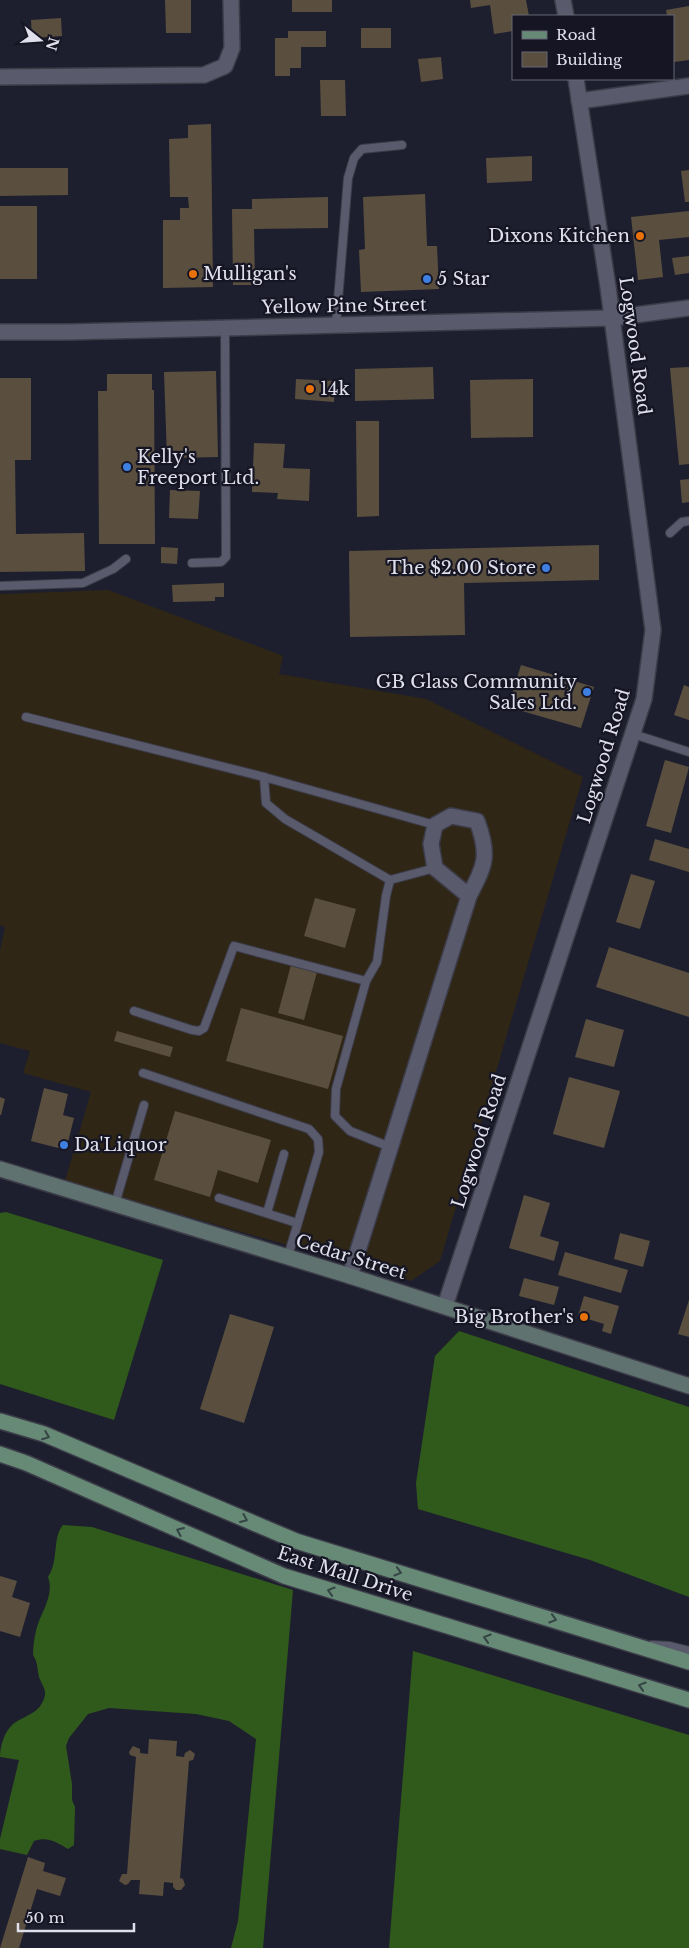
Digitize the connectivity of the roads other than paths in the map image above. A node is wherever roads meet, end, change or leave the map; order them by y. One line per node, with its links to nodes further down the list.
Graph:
1 (231, 0): 4 (street)
2 (563, 0): 3 (street)
3 (566, 15)
4 (0, 77)
5 (576, 80): 7 (street, Logwood Road)
6 (689, 86): 7 (street)
7 (579, 101): 10 (street, Logwood Road)
8 (402, 145): 11 (lane)
9 (689, 308): 10 (street, Yellow Pine Street)
10 (612, 318): 11 (street, Yellow Pine Street); 20 (street, Logwood Road)
11 (336, 325): 12 (street, Yellow Pine Street)
12 (225, 328): 13 (street, Yellow Pine Street); 17 (lane)
13 (0, 332)
14 (689, 521): 15 (lane)
15 (670, 533)
16 (126, 559): 18 (lane)
17 (192, 563)
18 (0, 586)
19 (26, 717): 22 (lane)
20 (632, 734): 21 (lane); 40 (street, Logwood Road)
21 (689, 752)
22 (264, 777): 23 (lane); 25 (lane)
23 (435, 825): 24 (street); 26 (street)
24 (435, 868): 25 (lane); 26 (street)
25 (390, 880): 27 (lane)
26 (468, 896): 31 (street)
27 (366, 981): 28 (lane); 31 (lane)
28 (134, 1011)
29 (143, 1072): 37 (lane)
30 (144, 1105): 35 (lane)
31 (390, 1147): 39 (street)
32 (284, 1154): 36 (lane)
33 (0, 1169): 35 (main road, Cedar Street)
34 (219, 1198): 36 (lane)
35 (115, 1204): 38 (main road, Cedar Street)
36 (267, 1213): 37 (lane)
37 (297, 1223): 38 (lane)
38 (288, 1256): 39 (main road, Cedar Street)
39 (350, 1276): 40 (main road, Cedar Street)
40 (444, 1306): 41 (main road, Cedar Street)
41 (689, 1386)
42 (0, 1421): 44 (main road, East Mall Drive, one-way to 44)
43 (0, 1454): 47 (main road, East Mall Drive, one-way to 43)
44 (630, 1644): 45 (lane); 46 (main road, East Mall Drive)
45 (689, 1651)
46 (689, 1662)
47 (689, 1700)

